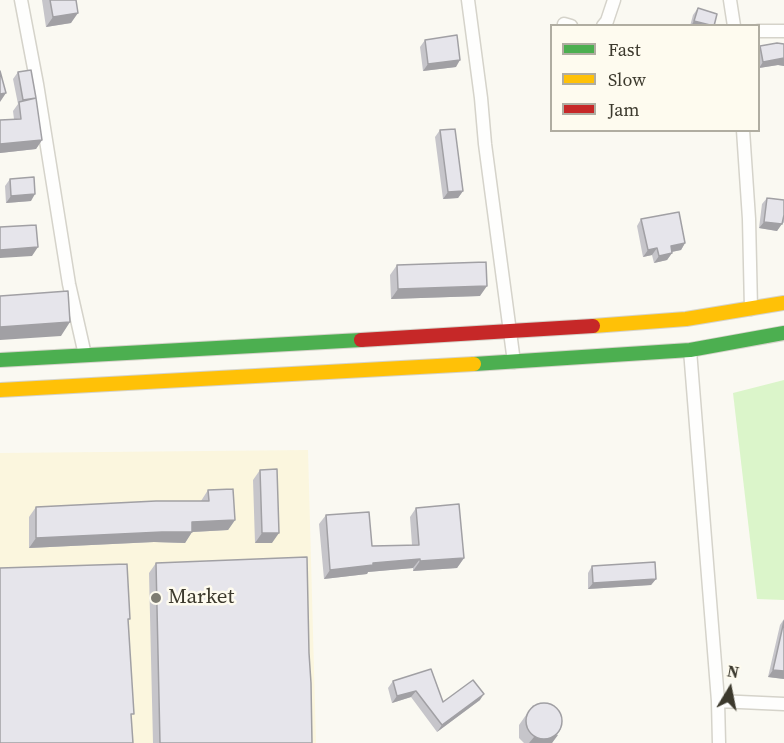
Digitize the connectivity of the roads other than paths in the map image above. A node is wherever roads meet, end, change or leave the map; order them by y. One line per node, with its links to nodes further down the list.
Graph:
1 (21, 0): 15 (street)
2 (468, 0): 12 (street)
3 (614, 0): 5 (street)
4 (730, 0): 6 (street)
5 (605, 24)
6 (734, 24)
7 (760, 31): 8 (street)
8 (784, 31)
9 (743, 132): 11 (street)
10 (784, 303): 11 (main road)
11 (751, 309): 12 (main road)
12 (510, 331): 17 (main road); 18 (street)
13 (784, 333): 14 (main road)
14 (690, 350): 18 (main road); 20 (street)
15 (85, 355): 16 (main road); 17 (main road)
16 (0, 360)
17 (255, 362): 18 (main road); 19 (main road)
18 (514, 362)
19 (0, 390)
20 (718, 700): 21 (street); 22 (street)
21 (784, 704)
22 (718, 743)

